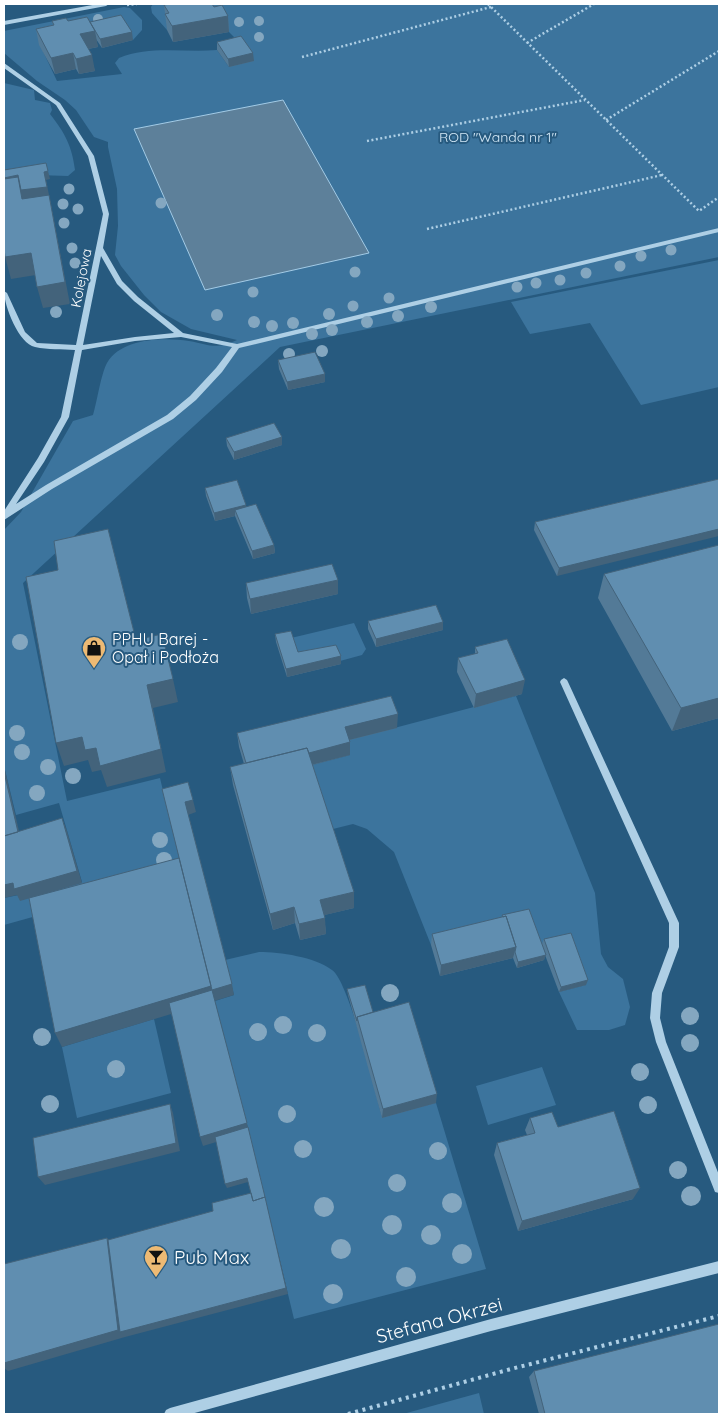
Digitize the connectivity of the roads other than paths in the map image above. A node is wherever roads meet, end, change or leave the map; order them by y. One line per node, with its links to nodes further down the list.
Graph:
1 (106, 4): 2 (street)
2 (4, 23)
3 (4, 65): 5 (street, Kolejowa)
4 (719, 230): 8 (street)
5 (100, 249): 7 (street); 9 (street, Kolejowa)
6 (4, 293): 9 (street)
7 (181, 335): 8 (street); 9 (street)
8 (237, 346): 10 (street)
9 (80, 348): 10 (street, Kolejowa)
10 (4, 516)
11 (564, 682): 12 (street)
12 (719, 1188)
13 (719, 1267): 14 (street, Stefana Okrzei)
14 (170, 1414)

